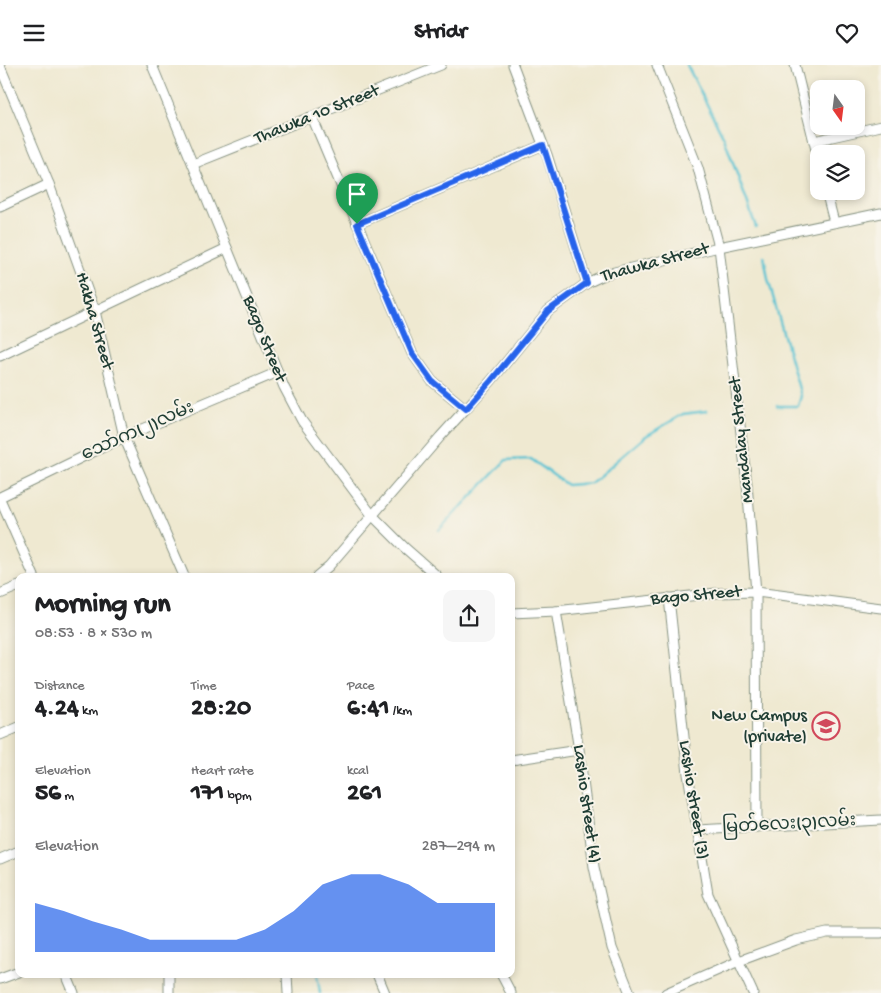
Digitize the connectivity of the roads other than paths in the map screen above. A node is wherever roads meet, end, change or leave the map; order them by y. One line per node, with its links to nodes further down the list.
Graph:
1 (152, 65): 12 (street, Bago Street)
2 (441, 65): 7 (street, Thawka 10 Street)
3 (513, 65): 10 (street)
4 (657, 65): 19 (street, Mandalay Street)
5 (795, 65): 9 (street)
6 (0, 66): 13 (street, Hakha Street)
7 (312, 117): 12 (street, Thawka 10 Street); 18 (street)
8 (881, 126): 9 (street)
9 (814, 141): 11 (street)
10 (543, 145): 18 (street); 21 (street)
11 (815, 145)
12 (193, 164): 20 (street, Bago Street)
13 (48, 185): 15 (street); 22 (street, Hakha Street)
14 (828, 200): 17 (street)
15 (0, 207)
16 (881, 213): 17 (street, Thawka Street)
17 (834, 222): 19 (street, Thawka Street)
18 (357, 224): 25 (street)
19 (719, 247): 21 (street, Thawka Street); 34 (street, Mandalay Street)
20 (227, 248): 22 (street); 24 (street, Bago Street)
21 (587, 283): 25 (street, Thawka Street)
22 (95, 311): 23 (street); 26 (street, Hakha Street)
23 (0, 356)
24 (278, 372): 26 (street, သော်က(၂)လမ်း); 28 (street, Bago Street)
25 (466, 409): 28 (street, Thawka Street)
26 (124, 437): 27 (street, သော်က(၂)လမ်း); 30 (street, Hakha Street)
27 (0, 498): 29 (street)
28 (372, 515): 31 (street, Thawka Street); 32 (street, Bago Street)
29 (33, 573)
30 (183, 573)
31 (320, 573)
32 (433, 573)
33 (15, 588): 35 (street)
34 (756, 592): 36 (street, Bago Street); 37 (street, Bago Street); 45 (street, Mandalay Street)
35 (0, 594)
36 (669, 598): 38 (street, Bago Street); 46 (street, Lashio street (3))
37 (881, 609)
38 (556, 611): 39 (street, Bago Street); 42 (street, Lashio street (4))
39 (515, 613)
40 (15, 729): 41 (street)
41 (0, 735)
42 (579, 751): 43 (street); 63 (street, Lashio street (4))
43 (515, 759)
44 (881, 820): 45 (street, မြတ်လေး(၃)လမ်း)
45 (757, 827): 46 (street, မြတ်လေး(၃)လမ်း)
46 (697, 830): 50 (street, Lashio street (3))
47 (15, 853): 48 (street)
48 (0, 859)
49 (881, 933): 50 (street)
50 (739, 961): 64 (street); 65 (street, Lashio street (3))
51 (15, 973): 57 (street)
52 (68, 978): 58 (street)
53 (169, 978): 59 (street)
54 (287, 978): 60 (street)
55 (379, 978): 61 (street)
56 (503, 978): 62 (street)
57 (0, 979)
58 (74, 993)
59 (169, 993)
60 (288, 993)
61 (386, 993)
62 (511, 993)
63 (630, 993)
64 (666, 993)
65 (753, 993)

